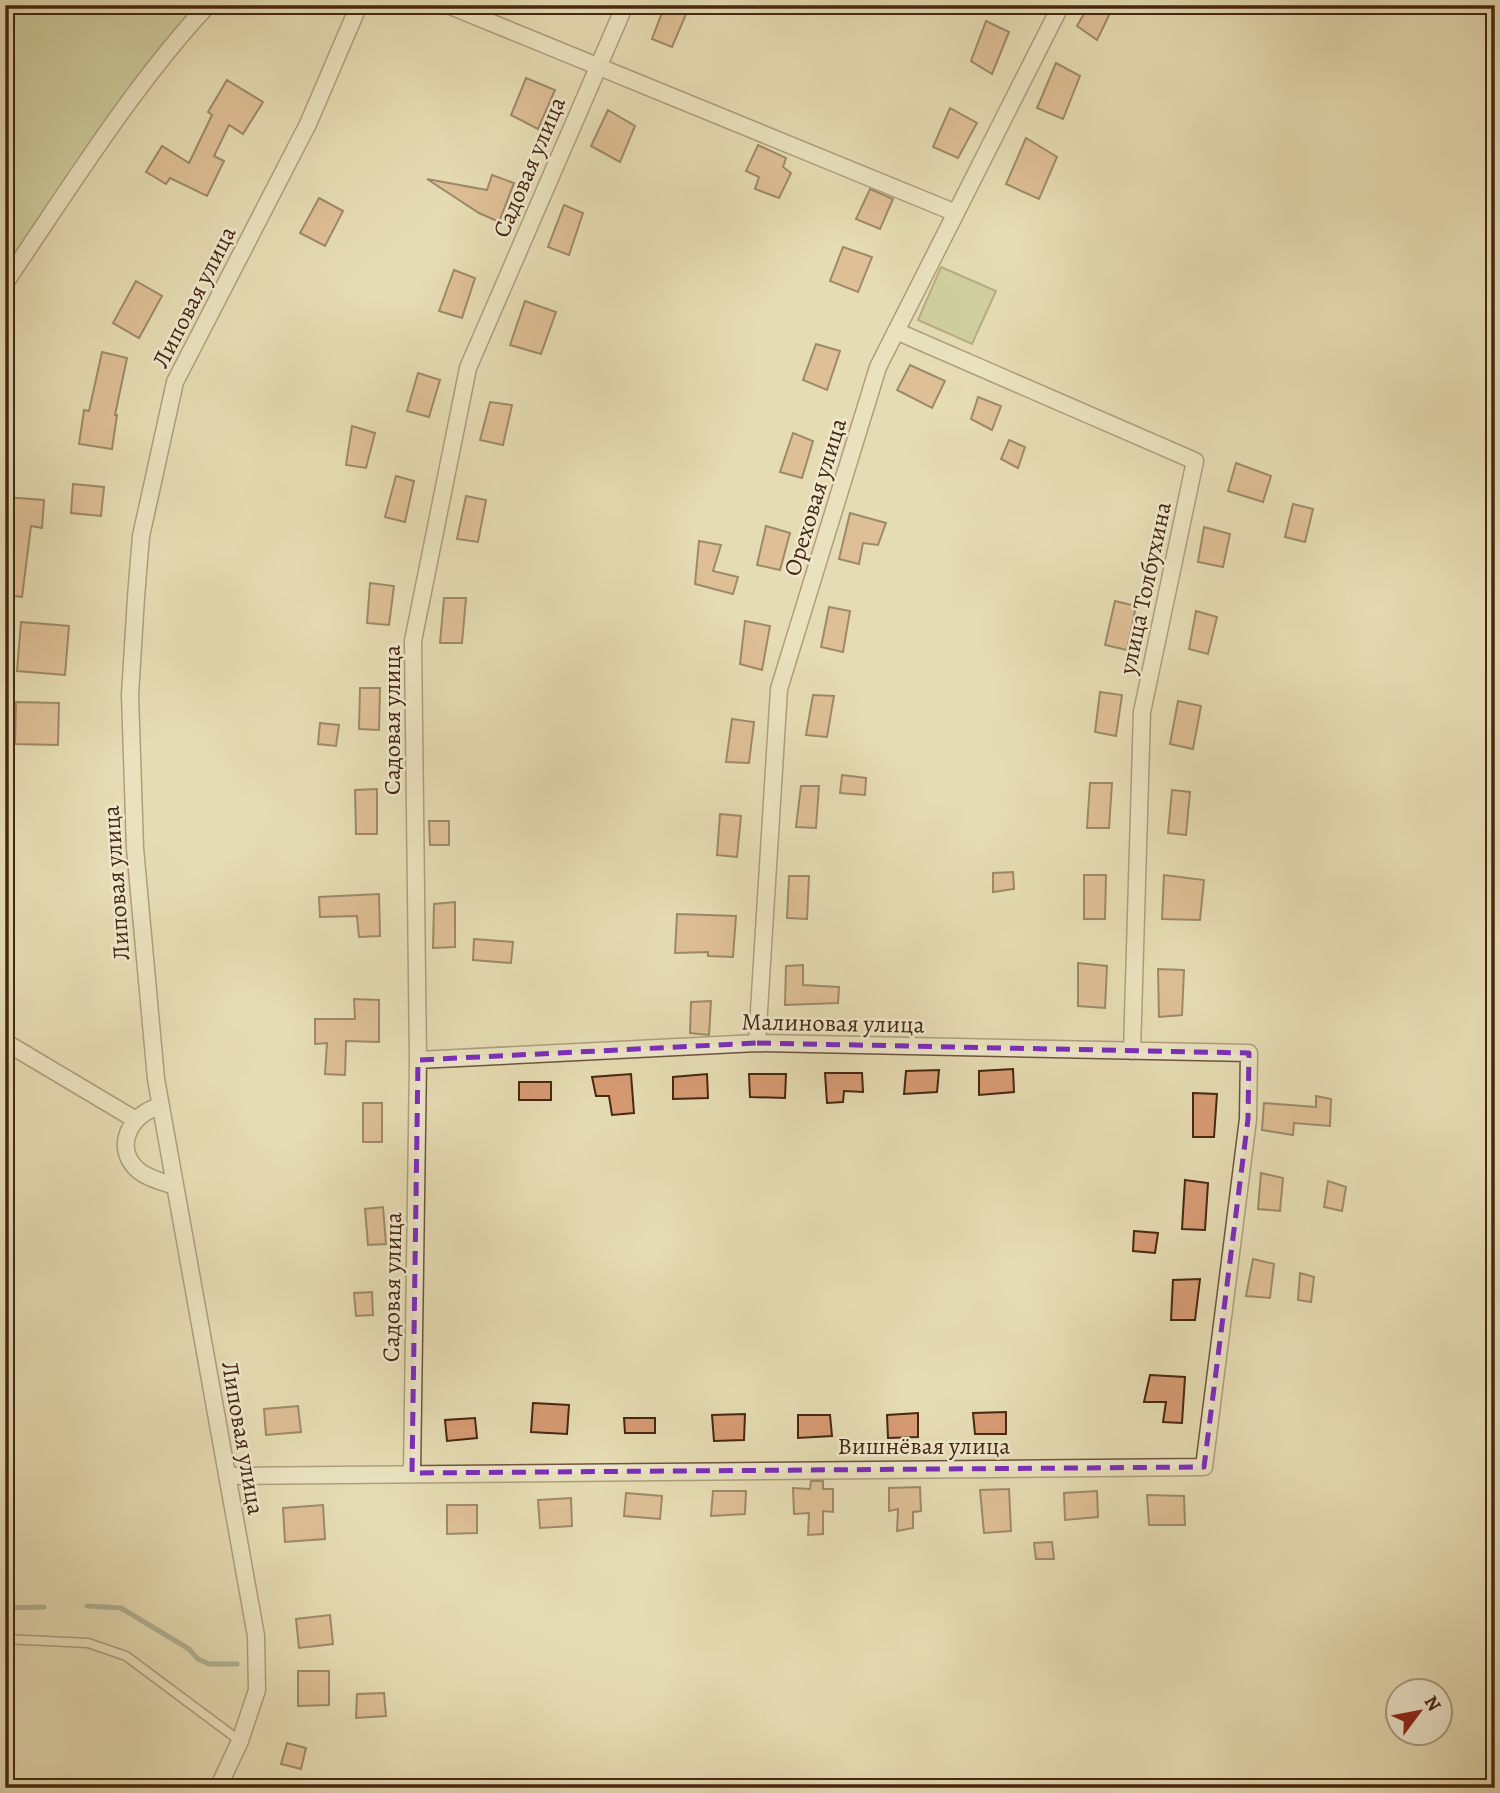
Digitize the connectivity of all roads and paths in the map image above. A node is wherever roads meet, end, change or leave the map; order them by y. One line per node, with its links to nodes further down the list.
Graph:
1 (208, 5): 8 (street)
2 (359, 5): 15 (street, Липовая улица)
3 (447, 5): 6 (street)
4 (625, 5): 6 (street, Садовая улица)
5 (1062, 5): 7 (street, Ореховая улица)
6 (597, 65): 7 (street); 14 (street, Садовая улица)
7 (956, 213): 9 (street, Ореховая улица)
8 (5, 283)
9 (896, 331): 11 (street, Ореховая улица); 12 (street, улица Толбухина)
10 (5, 1042): 16 (street)
11 (757, 1043): 12 (street, Малиновая улица); 14 (street, Малиновая улица)
12 (1132, 1051): 13 (street, Малиновая улица)
13 (1249, 1053): 18 (street, Вишнёвая улица)
14 (418, 1059): 18 (street, Садовая улица)
15 (161, 1106): 16 (street); 17 (street, Липовая улица)
16 (136, 1119): 17 (street)
17 (175, 1186): 19 (street, Липовая улица)
18 (412, 1473): 19 (street, Вишнёвая улица)
19 (227, 1476): 21 (street, Липовая улица)
20 (5, 1639): 21 (lane)
21 (240, 1741): 22 (street, Липовая улица)
22 (218, 1788)

